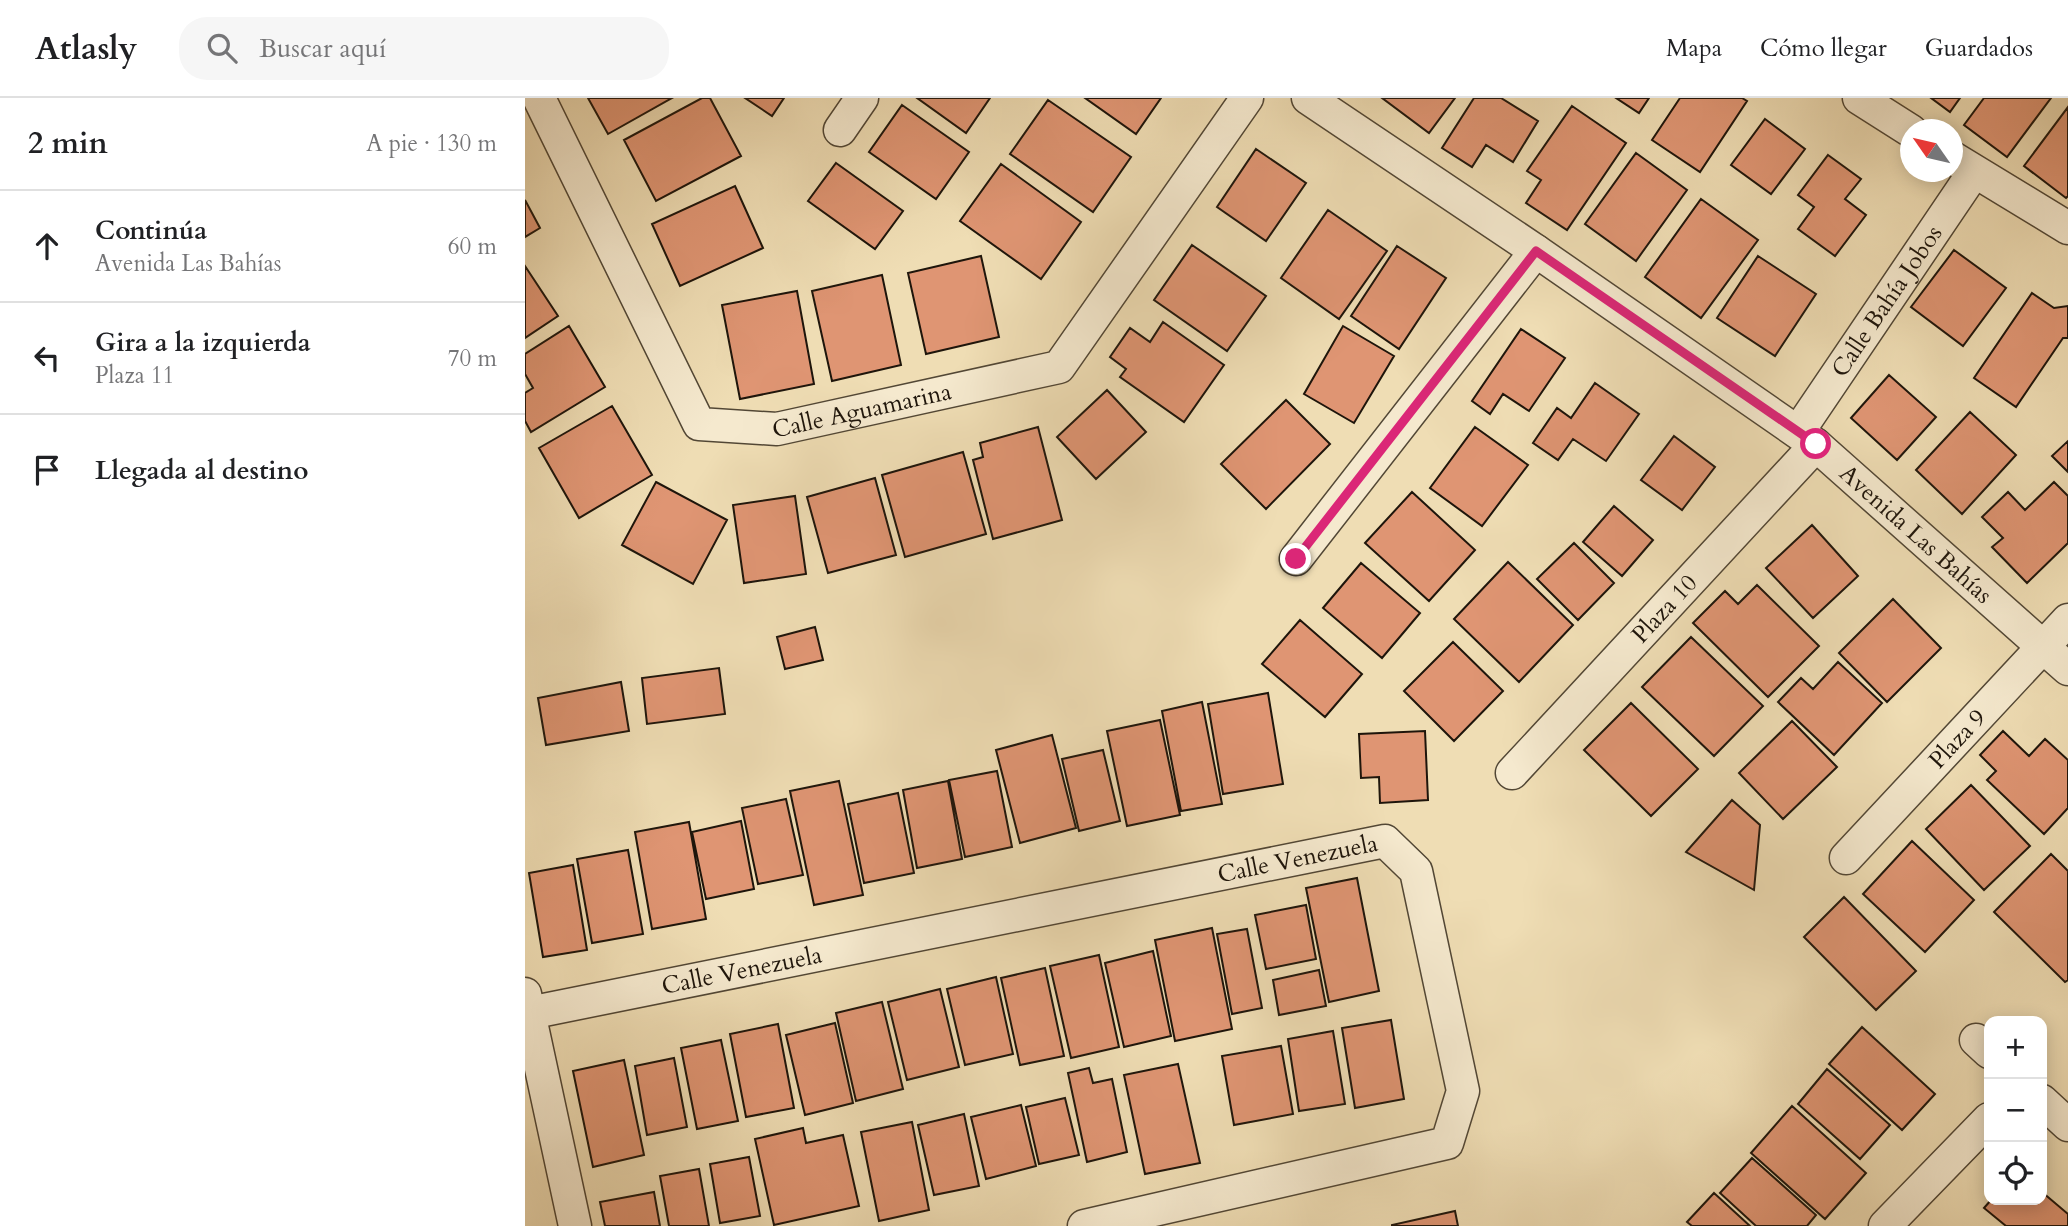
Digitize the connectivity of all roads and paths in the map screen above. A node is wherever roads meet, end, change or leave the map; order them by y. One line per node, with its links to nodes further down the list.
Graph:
1 (539, 98): 3 (street, Calle Aguamarina)
2 (862, 98): 7 (street)
3 (1247, 98)
4 (1859, 98): 6 (street)
5 (1318, 101): 11 (street, Avenida Las Bahías)
6 (1900, 125)
7 (840, 130)
8 (1963, 165): 10 (street)
9 (1953, 182): 12 (street, Calle Bahía Jobos)
10 (2068, 228)
11 (1536, 251): 12 (street, Avenida Las Bahías); 13 (street)
12 (1807, 438): 15 (street, Avenida Las Bahías); 17 (street, Plaza 10)
13 (1296, 559)
14 (2068, 620): 15 (street, Plaza 9)
15 (2043, 646): 16 (street, Avenida Las Bahías); 18 (street, Plaza 9)
16 (2068, 668)
17 (1512, 772)
18 (1846, 858)
19 (527, 1003): 23 (street); 24 (street, Calle Venezuela)
20 (2047, 1106): 22 (street)
21 (1984, 1124): 25 (street)
22 (2068, 1125)
23 (575, 1226)
24 (1084, 1226)
25 (1885, 1226)

